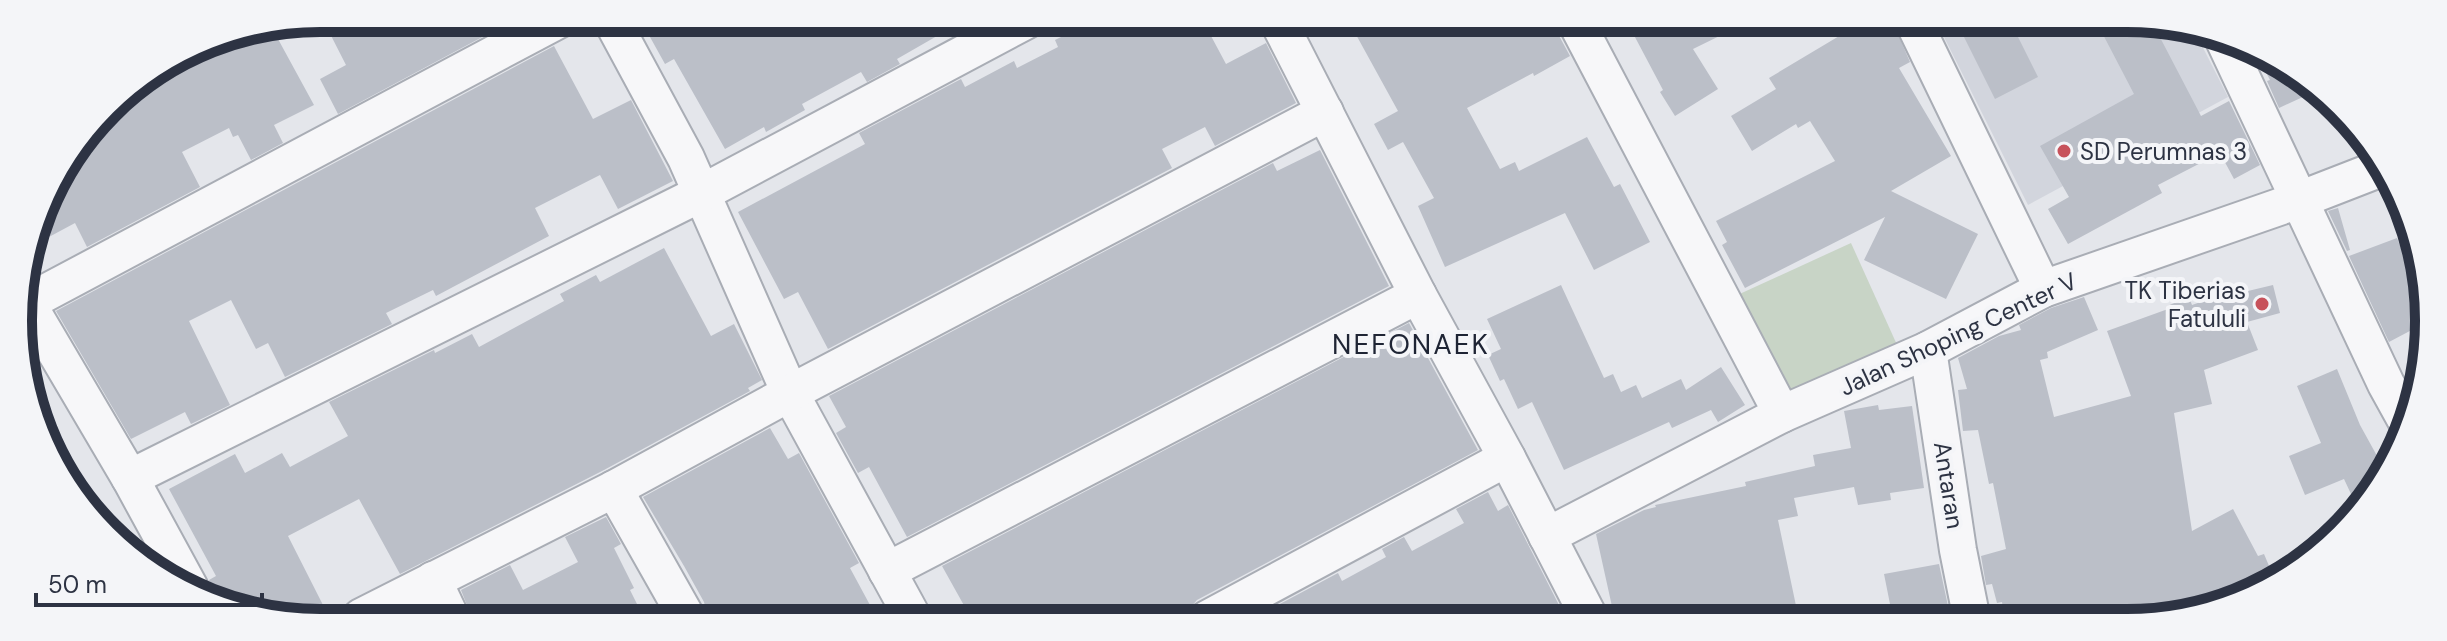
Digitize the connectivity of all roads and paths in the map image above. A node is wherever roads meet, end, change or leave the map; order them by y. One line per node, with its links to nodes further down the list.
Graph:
1 (536, 32): 14 (street)
2 (618, 32): 10 (street)
3 (1004, 32): 10 (street)
4 (1284, 32): 8 (street)
5 (1581, 32): 19 (street)
6 (1918, 32): 12 (street)
7 (2229, 51): 11 (street)
8 (1325, 112): 13 (street); 17 (street)
9 (2373, 171): 11 (street, Jalan Shoping Center V)
10 (702, 193): 17 (street); 21 (street)
11 (2299, 200): 12 (street, Jalan Shoping Center V); 18 (street)
12 (2043, 289): 16 (street, Jalan Shoping Center V)
13 (1418, 295): 20 (street); 24 (street)
14 (33, 300)
15 (32, 320): 21 (street)
16 (1928, 350): 19 (street, Jalan Shoping Center V); 33 (street, Antaran)
17 (790, 393): 22 (street); 24 (street)
18 (2401, 411)
19 (1782, 414): 23 (street, Jalan Shoping Center V)
20 (1507, 458): 23 (street); 31 (street)
21 (130, 478): 25 (street)
22 (614, 489): 26 (street); 29 (street)
23 (1547, 536): 32 (street)
24 (887, 571): 30 (street)
25 (182, 573)
26 (433, 580): 27 (street); 28 (street)
27 (377, 609)
28 (447, 609)
29 (682, 609)
30 (908, 609)
31 (1249, 609)
32 (1585, 609)
33 (1970, 609)

